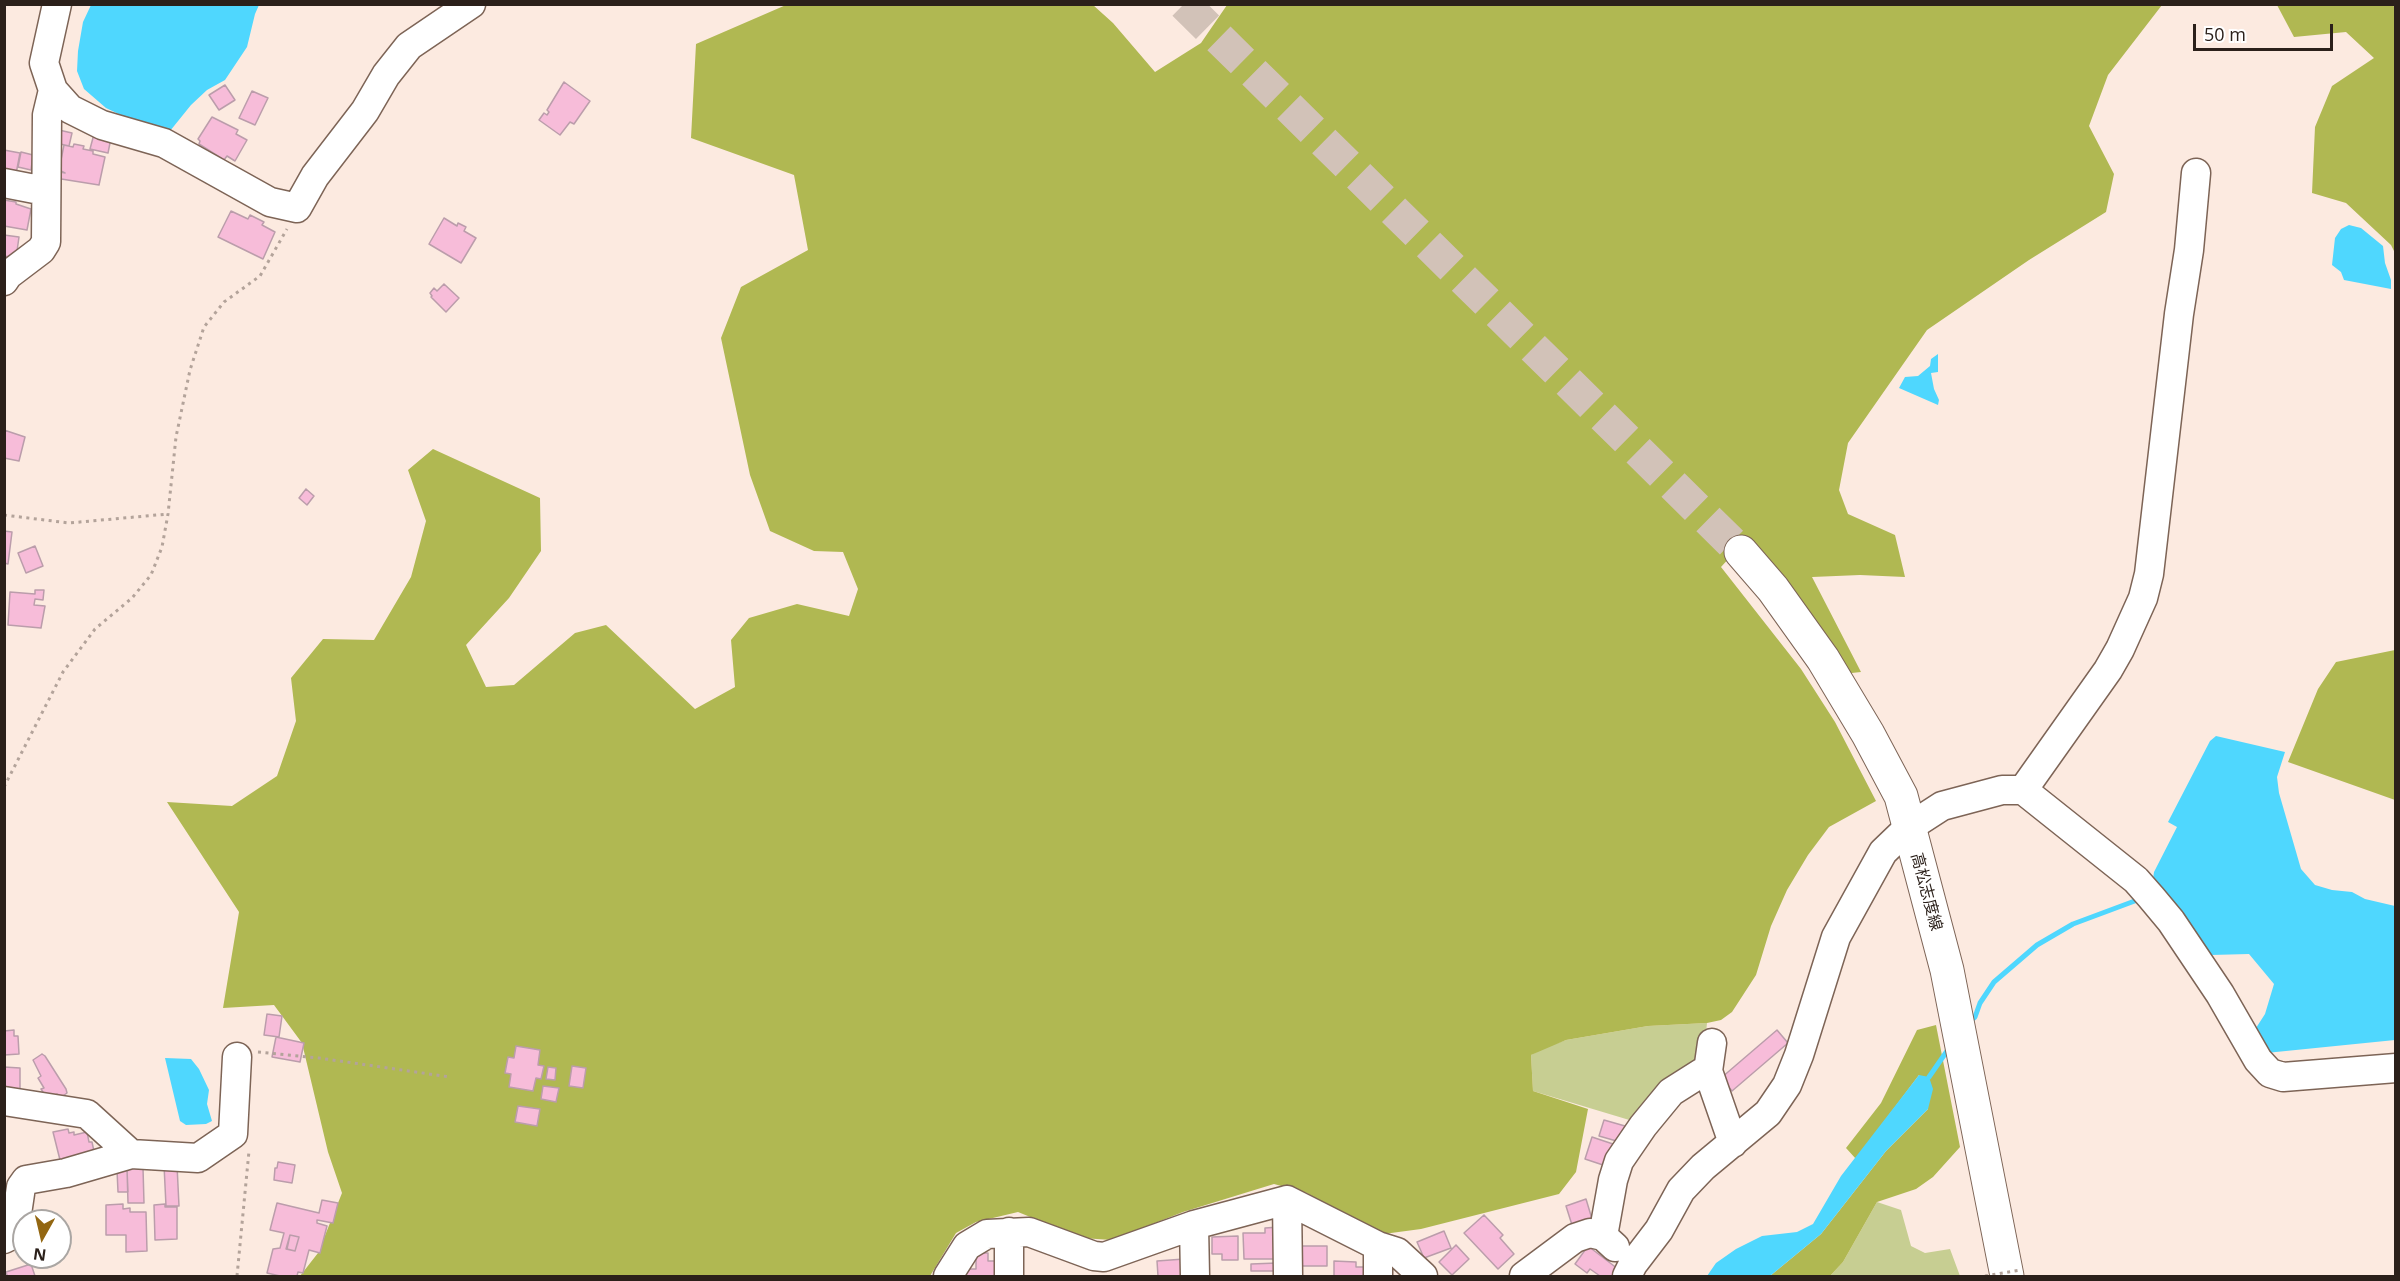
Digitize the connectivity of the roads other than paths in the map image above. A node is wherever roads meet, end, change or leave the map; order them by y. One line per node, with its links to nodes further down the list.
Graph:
1 (57, 4): 3 (street)
2 (471, 4): 3 (street)
3 (53, 90): 6 (street)
4 (2196, 173): 9 (street)
5 (4, 183): 6 (street)
6 (45, 191): 7 (street)
7 (4, 281)
8 (1741, 552): 10 (main road, 高松志度線)
9 (2023, 790): 10 (street); 13 (street)
10 (1908, 828): 16 (street); 26 (main road, 高松志度線)
11 (1712, 1043): 14 (street)
12 (237, 1057): 17 (street)
13 (2396, 1068)
14 (1708, 1071): 16 (street); 21 (street)
15 (4, 1101): 17 (street)
16 (1732, 1143): 25 (street)
17 (131, 1154): 22 (street)
18 (1287, 1200): 19 (street); 23 (street); 30 (street)
19 (1194, 1225): 24 (street); 29 (street)
20 (1009, 1232): 24 (street); 27 (street); 28 (street)
21 (1603, 1236): 25 (street); 33 (street)
22 (4, 1239)
23 (1378, 1246): 31 (street); 32 (street)
24 (1104, 1267)
25 (1630, 1270)
26 (2014, 1273)
27 (948, 1276)
28 (1009, 1276)
29 (1195, 1276)
30 (1288, 1276)
31 (1378, 1276)
32 (1423, 1276)
33 (1524, 1276)

